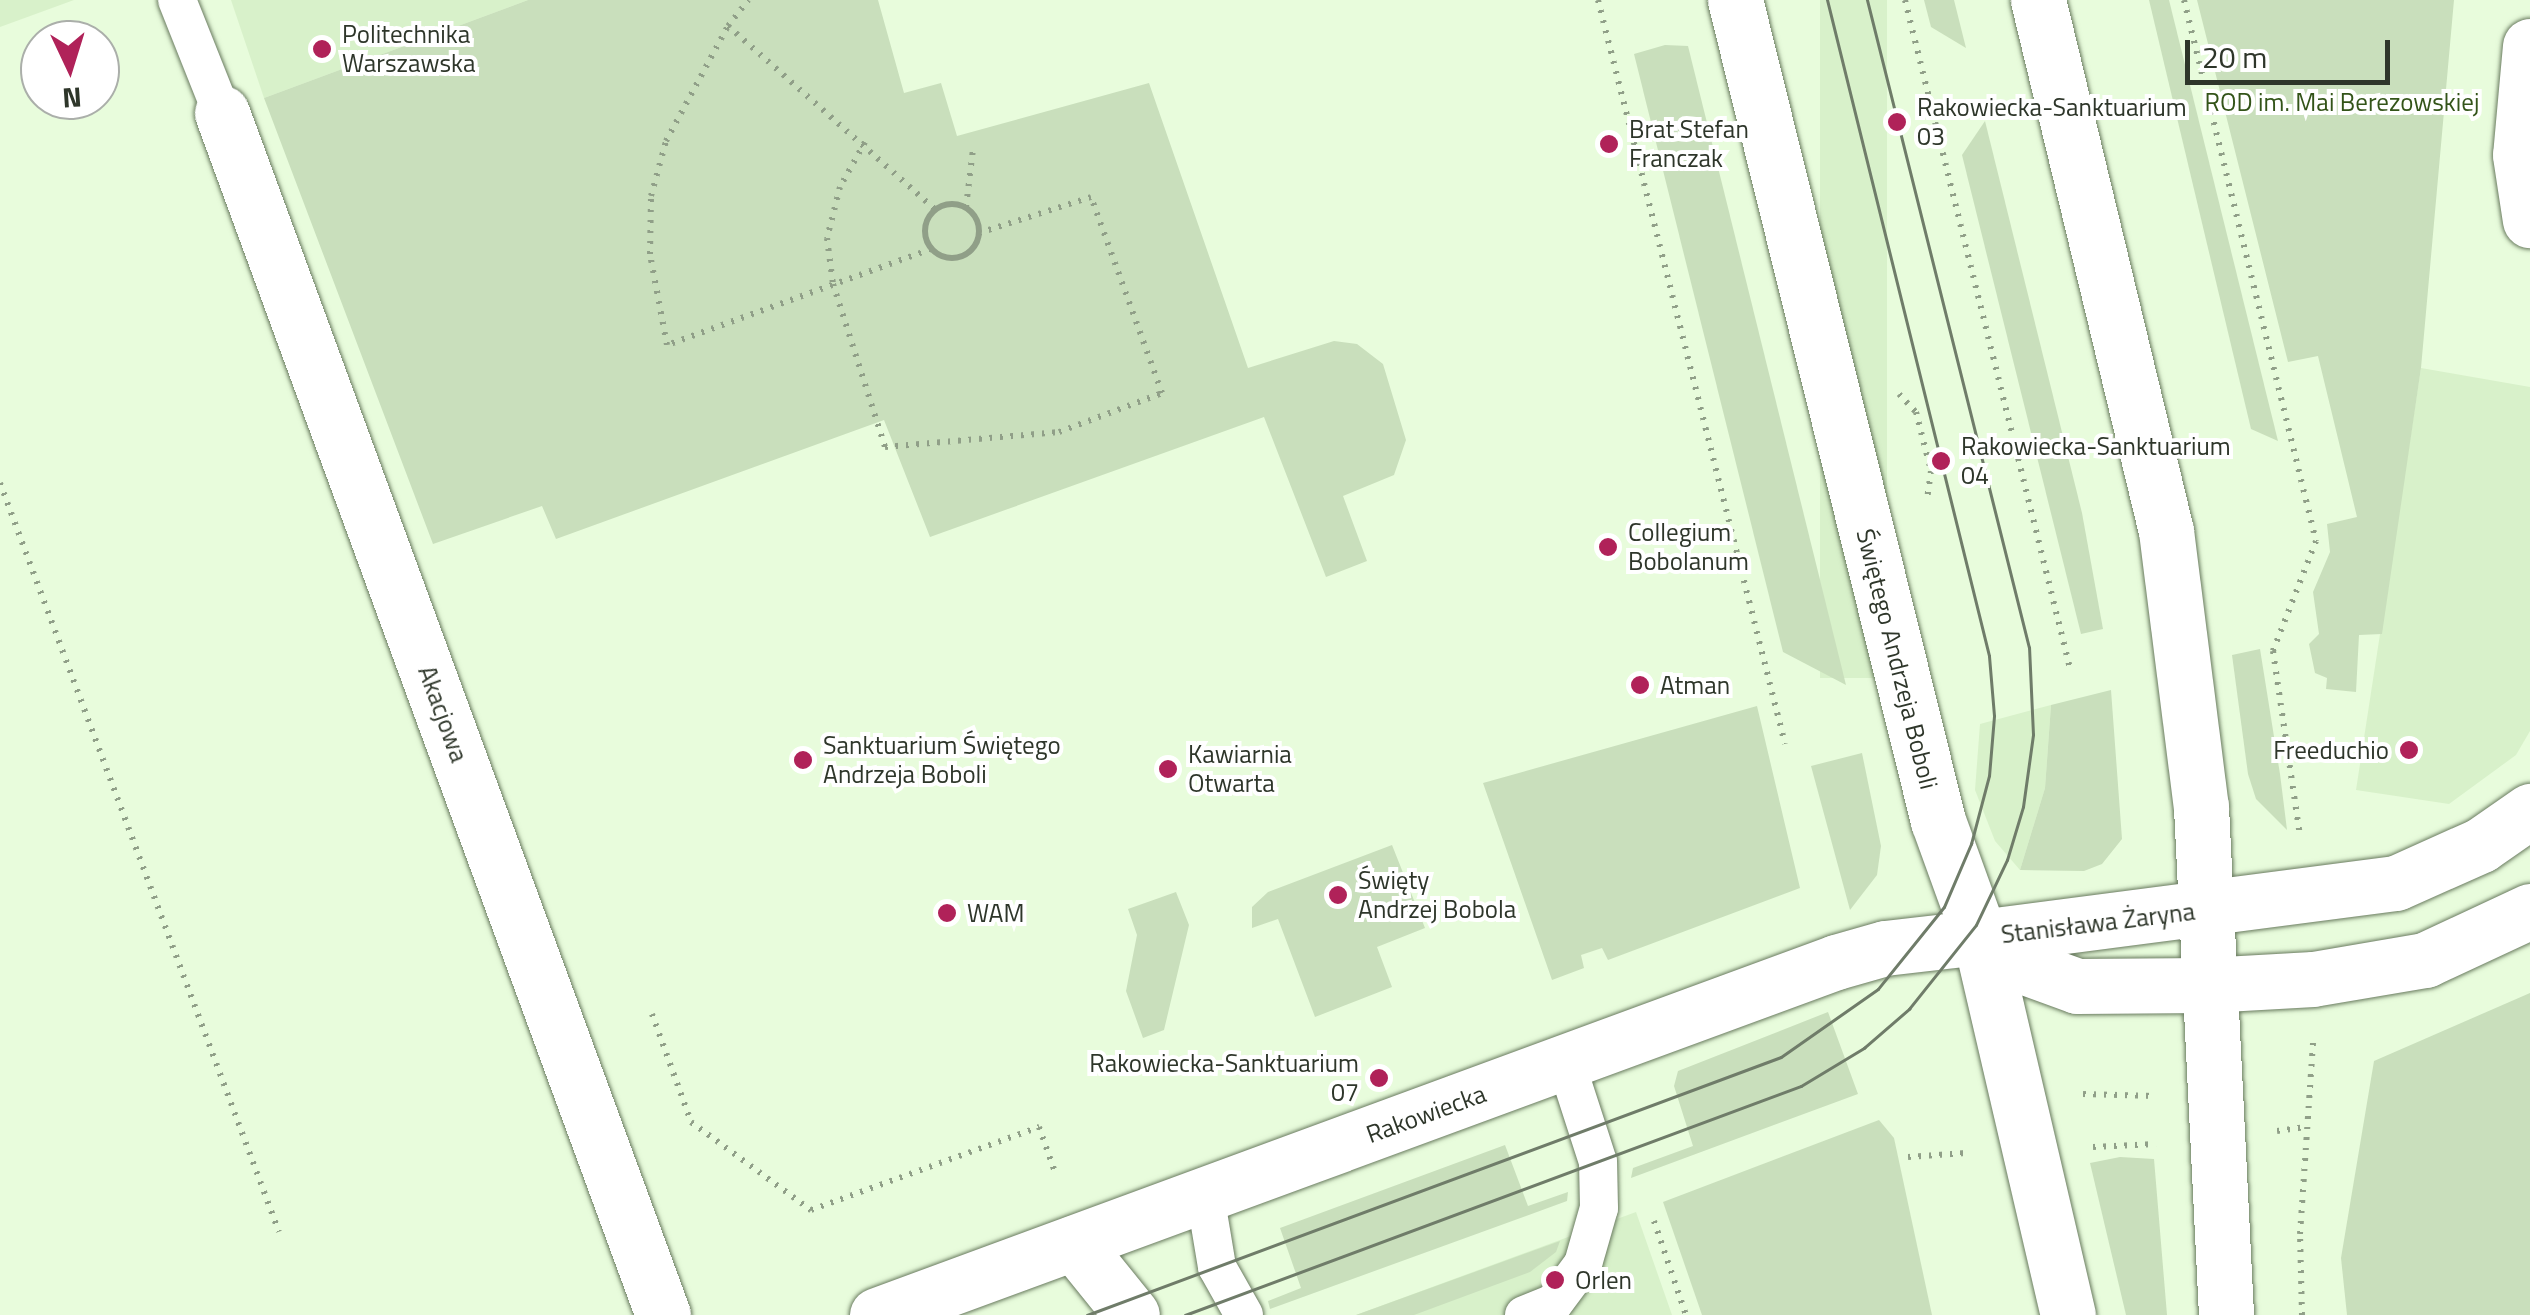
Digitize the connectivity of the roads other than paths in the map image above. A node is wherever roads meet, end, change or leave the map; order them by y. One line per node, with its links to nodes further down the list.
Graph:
1 (177, 0): 5 (lane)
2 (1735, 0): 10 (street, Świętego Andrzeja Boboli)
3 (2038, 0): 8 (street)
4 (2530, 46): 6 (street)
5 (222, 113): 15 (street, Akacjowa)
6 (2530, 220)
7 (2530, 810): 8 (street, Stanisława Żaryna)
8 (2204, 910): 10 (street, Stanisława Żaryna); 11 (street)
9 (2530, 911): 11 (street, Stanisława Żaryna)
10 (1980, 937): 11 (street, Stanisława Żaryna); 12 (street, Rakowiecka); 20 (street, Świętego Andrzeja Boboli)
11 (2206, 985): 21 (street)
12 (1566, 1063): 13 (street, Rakowiecka); 19 (lane)
13 (1205, 1195): 14 (street, Rakowiecka); 18 (lane)
14 (1074, 1243): 16 (street, Rakowiecka); 17 (street)
15 (663, 1315)
16 (877, 1315)
17 (1132, 1315)
18 (1244, 1315)
19 (1524, 1315)
20 (2068, 1315)
21 (2226, 1315)

